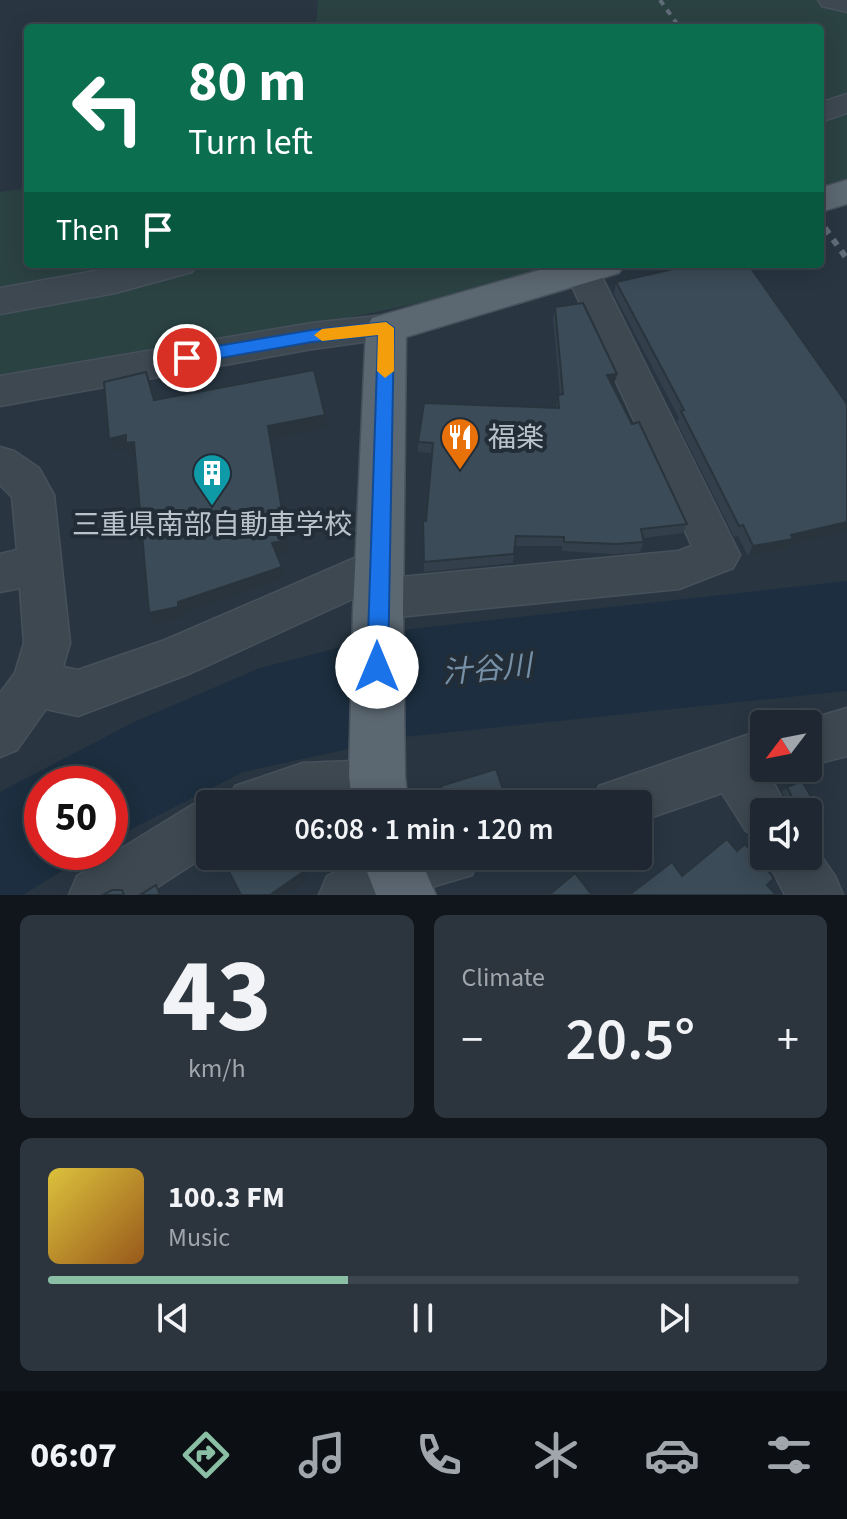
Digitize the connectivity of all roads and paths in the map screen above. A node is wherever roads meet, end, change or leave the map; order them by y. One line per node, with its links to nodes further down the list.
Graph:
1 (831, 0): 2 (street)
2 (847, 4)
3 (847, 103): 4 (street)
4 (824, 112)
5 (847, 191): 6 (main road)
6 (824, 200)
7 (165, 268): 9 (street)
8 (594, 268): 10 (main road); 14 (street)
9 (0, 301)
10 (386, 328): 11 (street); 14 (main road)
11 (0, 391)
12 (0, 463): 13 (street)
13 (20, 568): 15 (street)
14 (378, 595): 15 (street); 20 (main road)
15 (35, 684): 17 (street)
16 (847, 732): 18 (street)
17 (0, 733)
18 (822, 738)
19 (748, 758): 22 (street); 23 (street)
20 (378, 788): 21 (street)
21 (297, 790)
22 (652, 792)
23 (760, 798)
24 (196, 832): 28 (street)
25 (412, 870): 27 (street)
26 (800, 870): 29 (street)
27 (385, 879)
28 (96, 895)
29 (816, 895)

